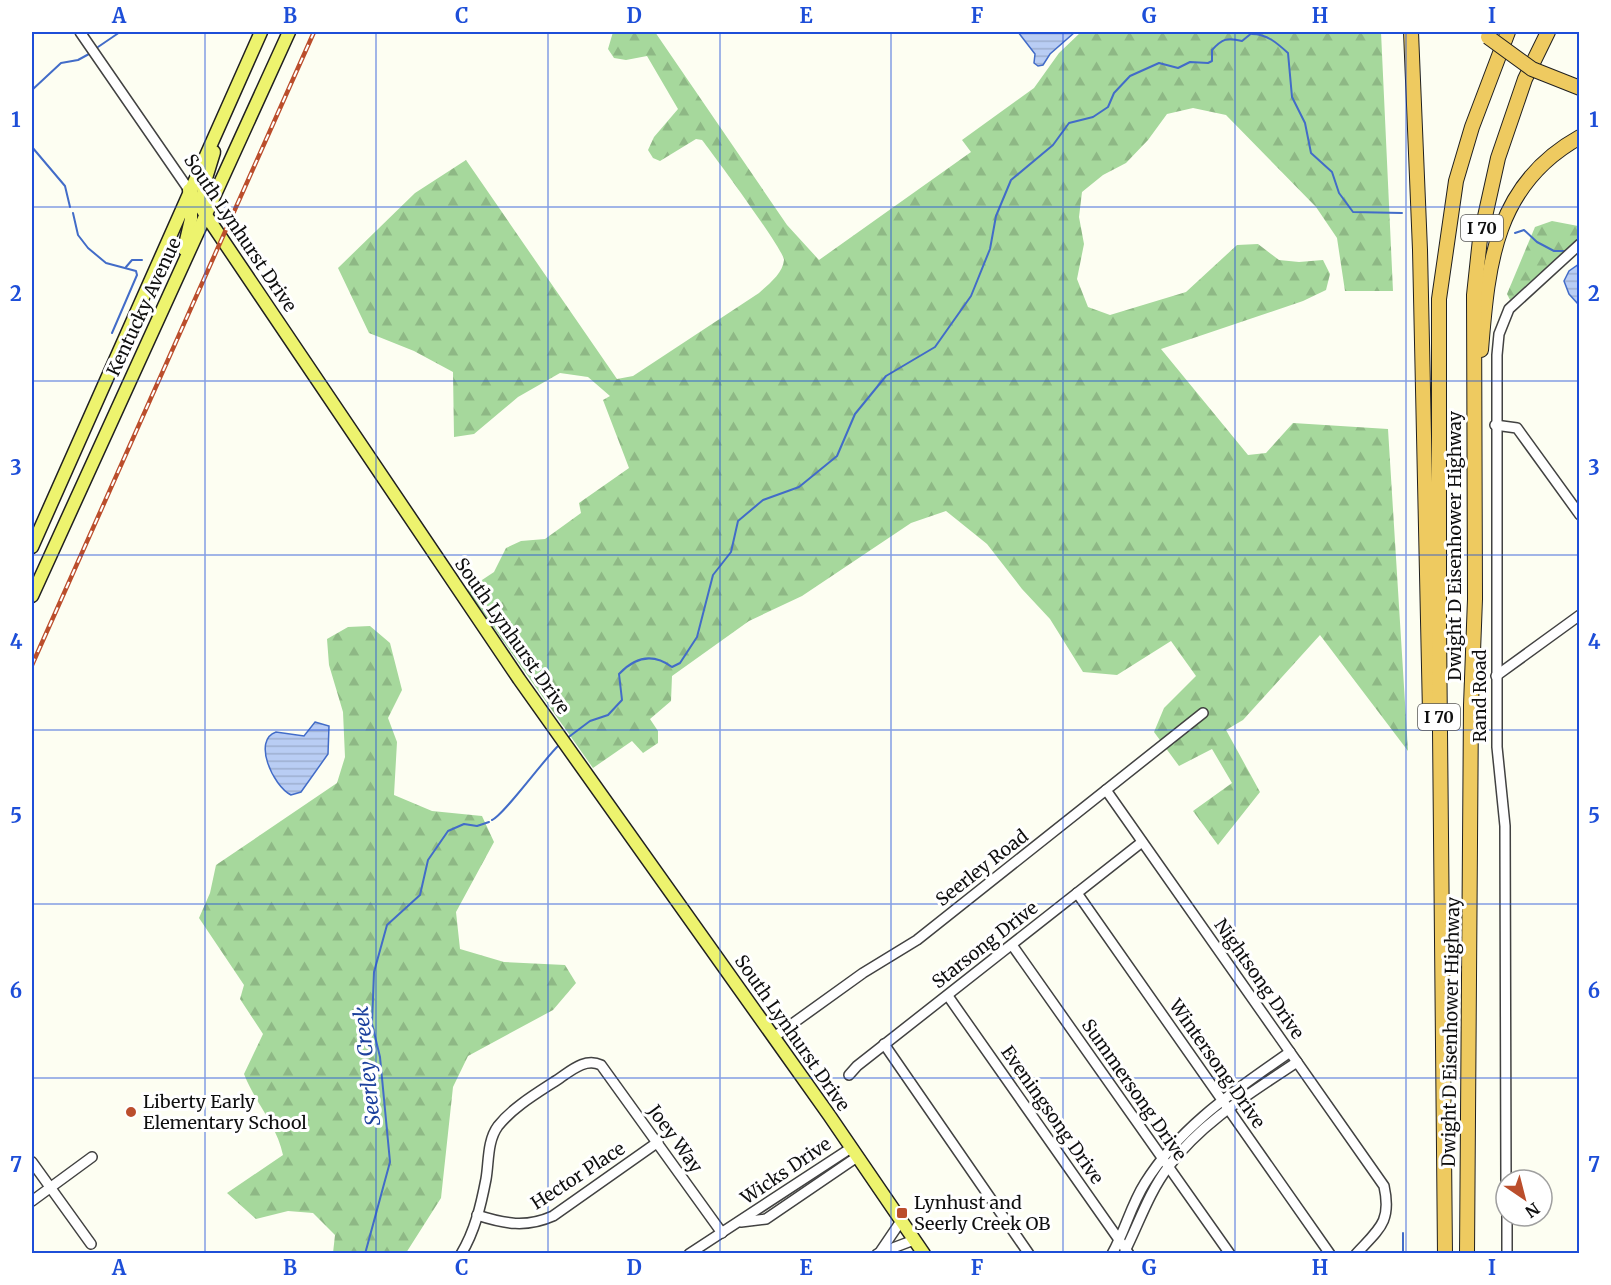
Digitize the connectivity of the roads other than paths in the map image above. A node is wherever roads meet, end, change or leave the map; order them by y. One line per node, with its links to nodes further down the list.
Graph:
1 (80, 32): 11 (street, South Lynhurst Drive)
2 (261, 32): 9 (main road, Kentucky Avenue)
3 (289, 32): 12 (main road, Kentucky Avenue)
4 (1411, 32): 25 (highway)
5 (1508, 32): 25 (highway, Dwight D Eisenhower Highway / I 70)
6 (1548, 32): 16 (highway, Dwight D Eisenhower Highway / I 70)
7 (1484, 34): 8 (highway, bridge)
8 (1580, 88)
9 (213, 137): 11 (main road, Kentucky Avenue); 12 (main road)
10 (1580, 137): 16 (highway)
11 (189, 190): 12 (main road, South Lynhurst Drive); 14 (main road); 18 (main road, Kentucky Avenue)
12 (206, 215): 14 (main road, Kentucky Avenue); 29 (main road, South Lynhurst Drive)
13 (1580, 244): 15 (street, Rand Road)
14 (184, 262): 19 (main road, Kentucky Avenue)
15 (1495, 425): 17 (street); 21 (street, Rand Road)
16 (1474, 434): 63 (highway, Dwight D Eisenhower Highway / I 70)
17 (1580, 516)
18 (32, 547)
19 (32, 596)
20 (1580, 615): 21 (street)
21 (1496, 676): 42 (street, Rand Road)
22 (1203, 713): 23 (street, Seerley Road)
23 (1106, 790): 24 (street, Nightsong Drive); 29 (street, Seerley Road)
24 (1142, 842): 26 (street, Starsong Drive); 31 (street, Nightsong Drive)
25 (1440, 857): 62 (highway, Dwight D Eisenhower Highway / I 70)
26 (1077, 893): 27 (street, Starsong Drive); 34 (street, Wintersong Drive)
27 (1012, 945): 28 (street, Starsong Drive); 39 (street, Summersong Drive)
28 (948, 996): 30 (street, Starsong Drive); 50 (street, Eveningsong Drive)
29 (774, 1037): 37 (main road, South Lynhurst Drive)
30 (884, 1044): 33 (street, Starsong Drive); 57 (street)
31 (1290, 1052): 32 (street, Nightsong Drive); 34 (street)
32 (1297, 1062): 35 (street); 61 (street, Nightsong Drive)
33 (849, 1075)
34 (1222, 1100): 35 (street, Wintersong Drive); 39 (street)
35 (1228, 1109): 41 (street); 60 (street, Wintersong Drive)
36 (658, 1142): 45 (street, Hector Place); 45 (street, Joey Way); 48 (street, Joey Way)
37 (854, 1153): 46 (main road, South Lynhurst Drive); 48 (street, Wicks Drive)
38 (92, 1157): 43 (street)
39 (1162, 1159): 41 (street, Summersong Drive); 50 (street)
40 (32, 1162): 43 (street)
41 (1168, 1167): 52 (street); 59 (street, Summersong Drive)
42 (1506, 1168)
43 (50, 1187): 44 (street); 51 (street)
44 (32, 1201)
45 (477, 1215): 54 (street)
46 (901, 1221): 49 (main road, South Lynhurst Drive); 53 (street)
47 (1506, 1228): 64 (street)
48 (722, 1233): 55 (street, Wicks Drive)
49 (914, 1240): 53 (street); 56 (main road, South Lynhurst Drive)
50 (1119, 1240): 52 (street, Eveningsong Drive); 58 (street)
51 (91, 1244)
52 (1126, 1252)
53 (879, 1253)
54 (461, 1254)
55 (689, 1254)
56 (924, 1254)
57 (1029, 1254)
58 (1112, 1254)
59 (1230, 1254)
60 (1330, 1254)
61 (1356, 1254)
62 (1445, 1254)
63 (1467, 1254)
64 (1507, 1254)

